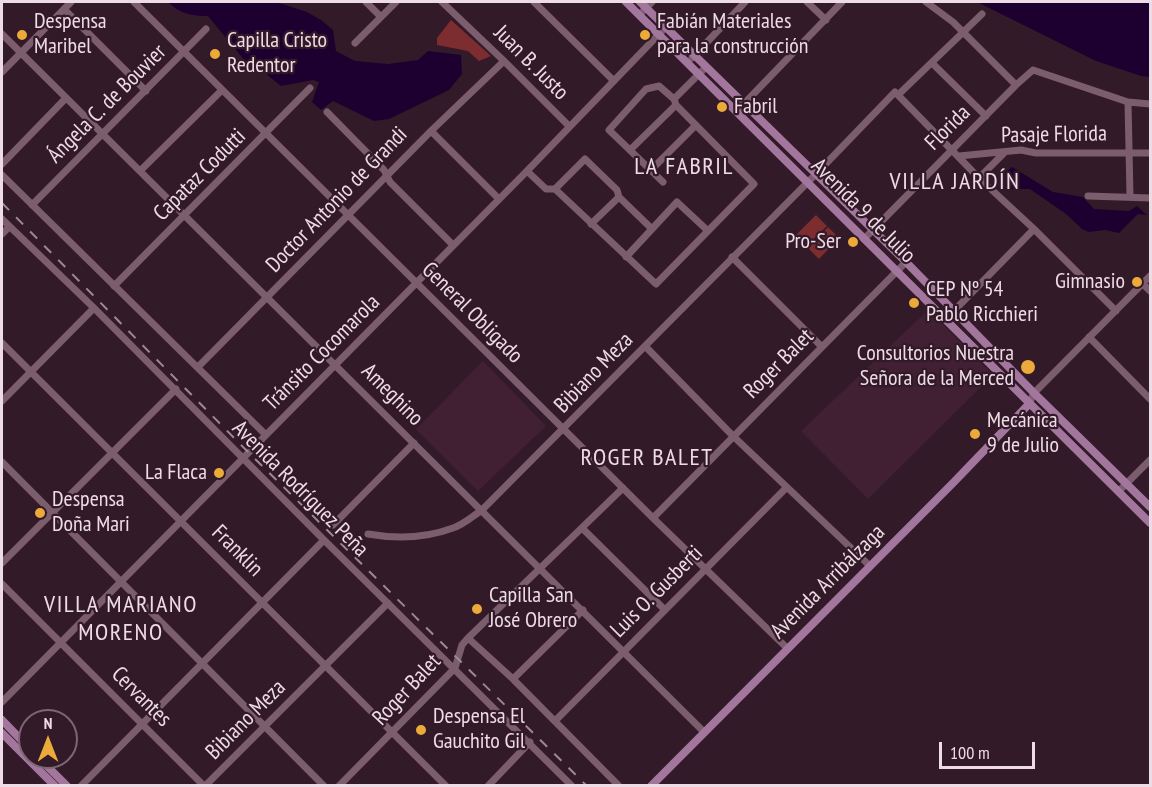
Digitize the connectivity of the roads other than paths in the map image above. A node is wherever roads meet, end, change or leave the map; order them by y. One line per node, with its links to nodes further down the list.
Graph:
1 (71, 2): 13 (street)
2 (134, 2): 24 (street, General Obligado)
3 (366, 2): 16 (street)
4 (396, 2): 16 (street)
5 (442, 2): 27 (street, Juan B. Justo)
6 (534, 2): 31 (street)
7 (626, 2): 15 (main road, Avenida 9 de Julio)
8 (746, 2): 26 (street)
9 (807, 2): 17 (street)
10 (842, 2): 17 (street)
11 (926, 2): 20 (street)
12 (646, 4): 15 (street); 18 (main road, Avenida 9 de Julio)
13 (64, 9): 25 (street); 35 (street)
14 (982, 14): 20 (street, Bibiano Meza)
15 (639, 15): 22 (main road, Avenida 9 de Julio)
16 (381, 17): 23 (street)
17 (826, 20): 40 (street)
18 (666, 27): 22 (street, Tránsito Cocomarola); 26 (main road, Avenida 9 de Julio)
19 (206, 29): 24 (street, Ángela C. de Bouvier)
20 (963, 32): 28 (street, Bibiano Meza); 32 (street)
21 (2, 34): 25 (street, Ameghino)
22 (659, 34): 26 (main road, Avenida 9 de Julio); 31 (street, Tránsito Cocomarola)
23 (355, 43)
24 (185, 51): 34 (street, General Obligado); 35 (street, Ángela C. de Bouvier)
25 (20, 53): 30 (street); 37 (street, Ameghino)
26 (691, 58): 29 (main road, Avenida 9 de Julio)
27 (504, 61): 46 (street, Juan B. Justo); 47 (street, Doctor Antonio de Grandi)
28 (932, 63): 36 (street, Bibiano Meza); 44 (street, Pasaje Florida)
29 (703, 70): 38 (street); 40 (main road, Avenida 9 de Julio); 42 (main road, Avenida 9 de Julio)
30 (2, 72)
31 (614, 81): 46 (street, Tránsito Cocomarola)
32 (1016, 84): 39 (street, Florida); 44 (street, Florida)
33 (310, 88): 48 (street, Capataz Codutti)
34 (222, 90): 48 (street, General Obligado); 58 (street)
35 (146, 91): 49 (street, Ángela C. de Bouvier)
36 (897, 94): 50 (street); 60 (street, Bibiano Meza)
37 (66, 98): 49 (street, Ameghino); 56 (street)
38 (675, 102): 45 (street); 51 (street); 51 (street)
39 (1128, 102): 41 (street); 52 (street)
40 (744, 104): 42 (street); 60 (main road, Avenida 9 de Julio)
41 (1150, 104)
42 (737, 111): 64 (main road, Avenida 9 de Julio)
43 (327, 112): 62 (street)
44 (986, 116): 50 (street, Florida)
45 (696, 125): 57 (street); 80 (street)
46 (569, 126): 59 (street, Tránsito Cocomarola)
47 (431, 131): 62 (street, Doctor Antonio de Grandi); 71 (street)
48 (267, 133): 73 (street, General Obligado); 74 (street, Capataz Codutti)
49 (103, 134): 58 (street, Ameghino); 72 (street, Ángela C. de Bouvier)
50 (952, 149): 55 (street); 81 (street, Florida)
51 (630, 150): 57 (street)
52 (1129, 152): 53 (street, Pasaje Florida); 54 (street, Pasaje Florida); 68 (street)
53 (1004, 153): 55 (street, Pasaje Florida); 63 (street)
54 (1150, 153)
55 (959, 156): 63 (street)
56 (2, 164)
57 (651, 170): 65 (street)
58 (140, 171): 74 (street, Ameghino)
59 (527, 171): 66 (street); 71 (street, Tránsito Cocomarola)
60 (816, 174): 64 (street, Bibiano Meza); 81 (main road, Avenida 9 de Julio)
61 (2, 175): 72 (street, Avenida Rodríguez Peña)
62 (387, 175): 73 (street, Doctor Antonio de Grandi); 84 (street)
63 (980, 178): 79 (street)
64 (808, 181): 83 (main road, Avenida 9 de Julio); 86 (street, Bibiano Meza)
65 (663, 182)
66 (555, 189): 69 (street); 76 (street)
67 (1088, 196): 68 (street)
68 (1130, 196): 70 (street)
69 (619, 197): 76 (street); 78 (street)
70 (1150, 198)
71 (499, 199): 84 (street, Tránsito Cocomarola)
72 (32, 205): 92 (street, Avenida Rodríguez Peña)
73 (349, 214): 90 (street, General Obligado); 94 (street, Doctor Antonio de Grandi)
74 (185, 215): 92 (street, Capataz Codutti); 94 (street, Ameghino)
75 (2, 219): 77 (street, Avenida Rodríguez Peña)
76 (591, 224): 85 (street)
77 (9, 227): 82 (street); 95 (street, Avenida Rodríguez Peña)
78 (652, 228): 80 (street); 85 (street)
79 (1034, 229): 96 (street); 97 (street)
80 (707, 230): 85 (street)
81 (873, 230): 83 (street, Florida); 87 (main road, Avenida 9 de Julio)
82 (2, 234)
83 (864, 239): 88 (main road, Avenida 9 de Julio)
84 (453, 245): 90 (street, Tránsito Cocomarola)
85 (626, 257)
86 (732, 257): 101 (street, Bibiano Meza); 102 (street)
87 (906, 262): 88 (street, Roger Balet); 97 (main road, Avenida 9 de Julio)
88 (897, 272): 98 (main road, Avenida 9 de Julio); 102 (street, Roger Balet)
89 (1150, 276): 91 (street)
90 (417, 283): 103 (street, Tránsito Cocomarola); 111 (street, General Obligado)
91 (1143, 284): 93 (street); 96 (street)
92 (114, 286): 104 (street, Avenida Rodríguez Peña)
93 (1150, 291)
94 (267, 297): 103 (street, Ameghino); 104 (street, Doctor Antonio de Grandi)
95 (94, 308): 105 (street); 106 (street, Avenida Rodríguez Peña)
96 (1116, 311): 99 (street)
97 (953, 312): 98 (street); 107 (main road, Avenida 9 de Julio)
98 (945, 320): 110 (main road, Avenida 9 de Julio)
99 (1089, 338): 107 (street); 108 (street)
100 (2, 343): 105 (street, Franklin)
101 (645, 346): 111 (street, Bibiano Meza); 113 (street)
102 (822, 347): 113 (street, Roger Balet)
103 (336, 364): 112 (street, Tránsito Cocomarola); 114 (street, Ameghino)
104 (198, 367): 112 (street, Avenida Rodríguez Peña)
105 (31, 371): 109 (street); 115 (street, Franklin)
106 (176, 389): 115 (street); 116 (street, Avenida Rodríguez Peña)
107 (1034, 393): 110 (street); 119 (main road, Avenida 9 de Julio)
108 (1150, 399)
109 (2, 401)
110 (1029, 404): 122 (main road, Avenida 9 de Julio); 134 (main road, Avenida Arribálzaga)
111 (564, 429): 120 (street, General Obligado); 124 (street, Bibiano Meza)
112 (266, 435): 116 (street, Tránsito Cocomarola)
113 (733, 436): 121 (street); 126 (street, Roger Balet)
114 (414, 443): 124 (street, Ameghino); 129 (street)
115 (112, 453): 125 (street); 127 (street, Franklin)
116 (244, 457): 127 (street, Tránsito Cocomarola); 132 (street, Avenida Rodríguez Peña)
117 (1150, 460): 119 (street)
118 (2, 462): 125 (street)
119 (1127, 484): 122 (street); 123 (main road, Avenida 9 de Julio)
120 (623, 488): 126 (street, General Obligado); 130 (street, Roger Balet)
121 (786, 488): 134 (street); 136 (street, Luis O. Gusberti)
122 (1119, 491): 128 (main road, Avenida 9 de Julio)
123 (1150, 507)
124 (482, 510): 131 (street, Bibiano Meza); 135 (street, Ameghino)
125 (52, 513): 133 (street); 137 (street)
126 (653, 518): 136 (street, General Obligado)
127 (181, 520): 137 (street, Tránsito Cocomarola); 139 (street, Franklin)
128 (1150, 523)
129 (333, 525)
130 (582, 528): 135 (street, Roger Balet); 142 (street)
131 (368, 534)
132 (324, 540): 139 (street); 140 (street, Avenida Rodríguez Peña)
133 (2, 563)
134 (870, 566): 145 (main road, Avenida Arribálzaga)
135 (540, 568): 141 (street, Ameghino); 143 (street, Roger Balet)
136 (706, 568): 142 (street, Luis O. Gusberti); 145 (street, General Obligado)
137 (121, 580): 144 (street, Tránsito Cocomarola); 147 (street)
138 (2, 584): 144 (street, Cervantes)
139 (262, 603): 147 (street); 148 (street, Franklin)
140 (388, 603): 148 (street, Bibiano Meza); 149 (street, Avenida Rodríguez Peña)
141 (583, 610): 146 (street, Ameghino); 150 (street)
142 (665, 610): 146 (street, Luis O. Gusberti)
143 (468, 638): 149 (street, Roger Balet); 150 (street)
144 (60, 641): 151 (street, Tránsito Cocomarola); 154 (street, Cervantes)
145 (787, 648): 156 (main road, Avenida Arribálzaga)
146 (624, 651): 153 (street, Luis O. Gusberti); 156 (street, Ameghino)
147 (203, 663): 154 (street); 155 (street)
148 (326, 665): 155 (street, Bibiano Meza); 158 (street, Franklin)
149 (455, 669): 158 (street, Roger Balet); 160 (street, Avenida Rodríguez Peña)
150 (513, 679): 153 (street)
151 (2, 702)
152 (2, 720): 159 (main road)
153 (555, 721): 171 (street)
154 (142, 723): 164 (street); 165 (street, Cervantes)
155 (266, 725): 165 (street, Bibiano Meza); 166 (street)
156 (704, 732): 172 (main road, Avenida Arribálzaga)
157 (2, 733): 162 (main road)
158 (393, 733): 167 (street, Roger Balet); 168 (street, Franklin)
159 (18, 737)
160 (530, 742): 169 (street); 170 (street, Avenida Rodríguez Peña)
161 (50, 769): 163 (main road)
162 (55, 786)
163 (67, 786)
164 (81, 786)
165 (205, 786)
166 (324, 786)
167 (339, 786)
168 (446, 786)
169 (488, 786)
170 (572, 786)
171 (619, 786)
172 (651, 786)

